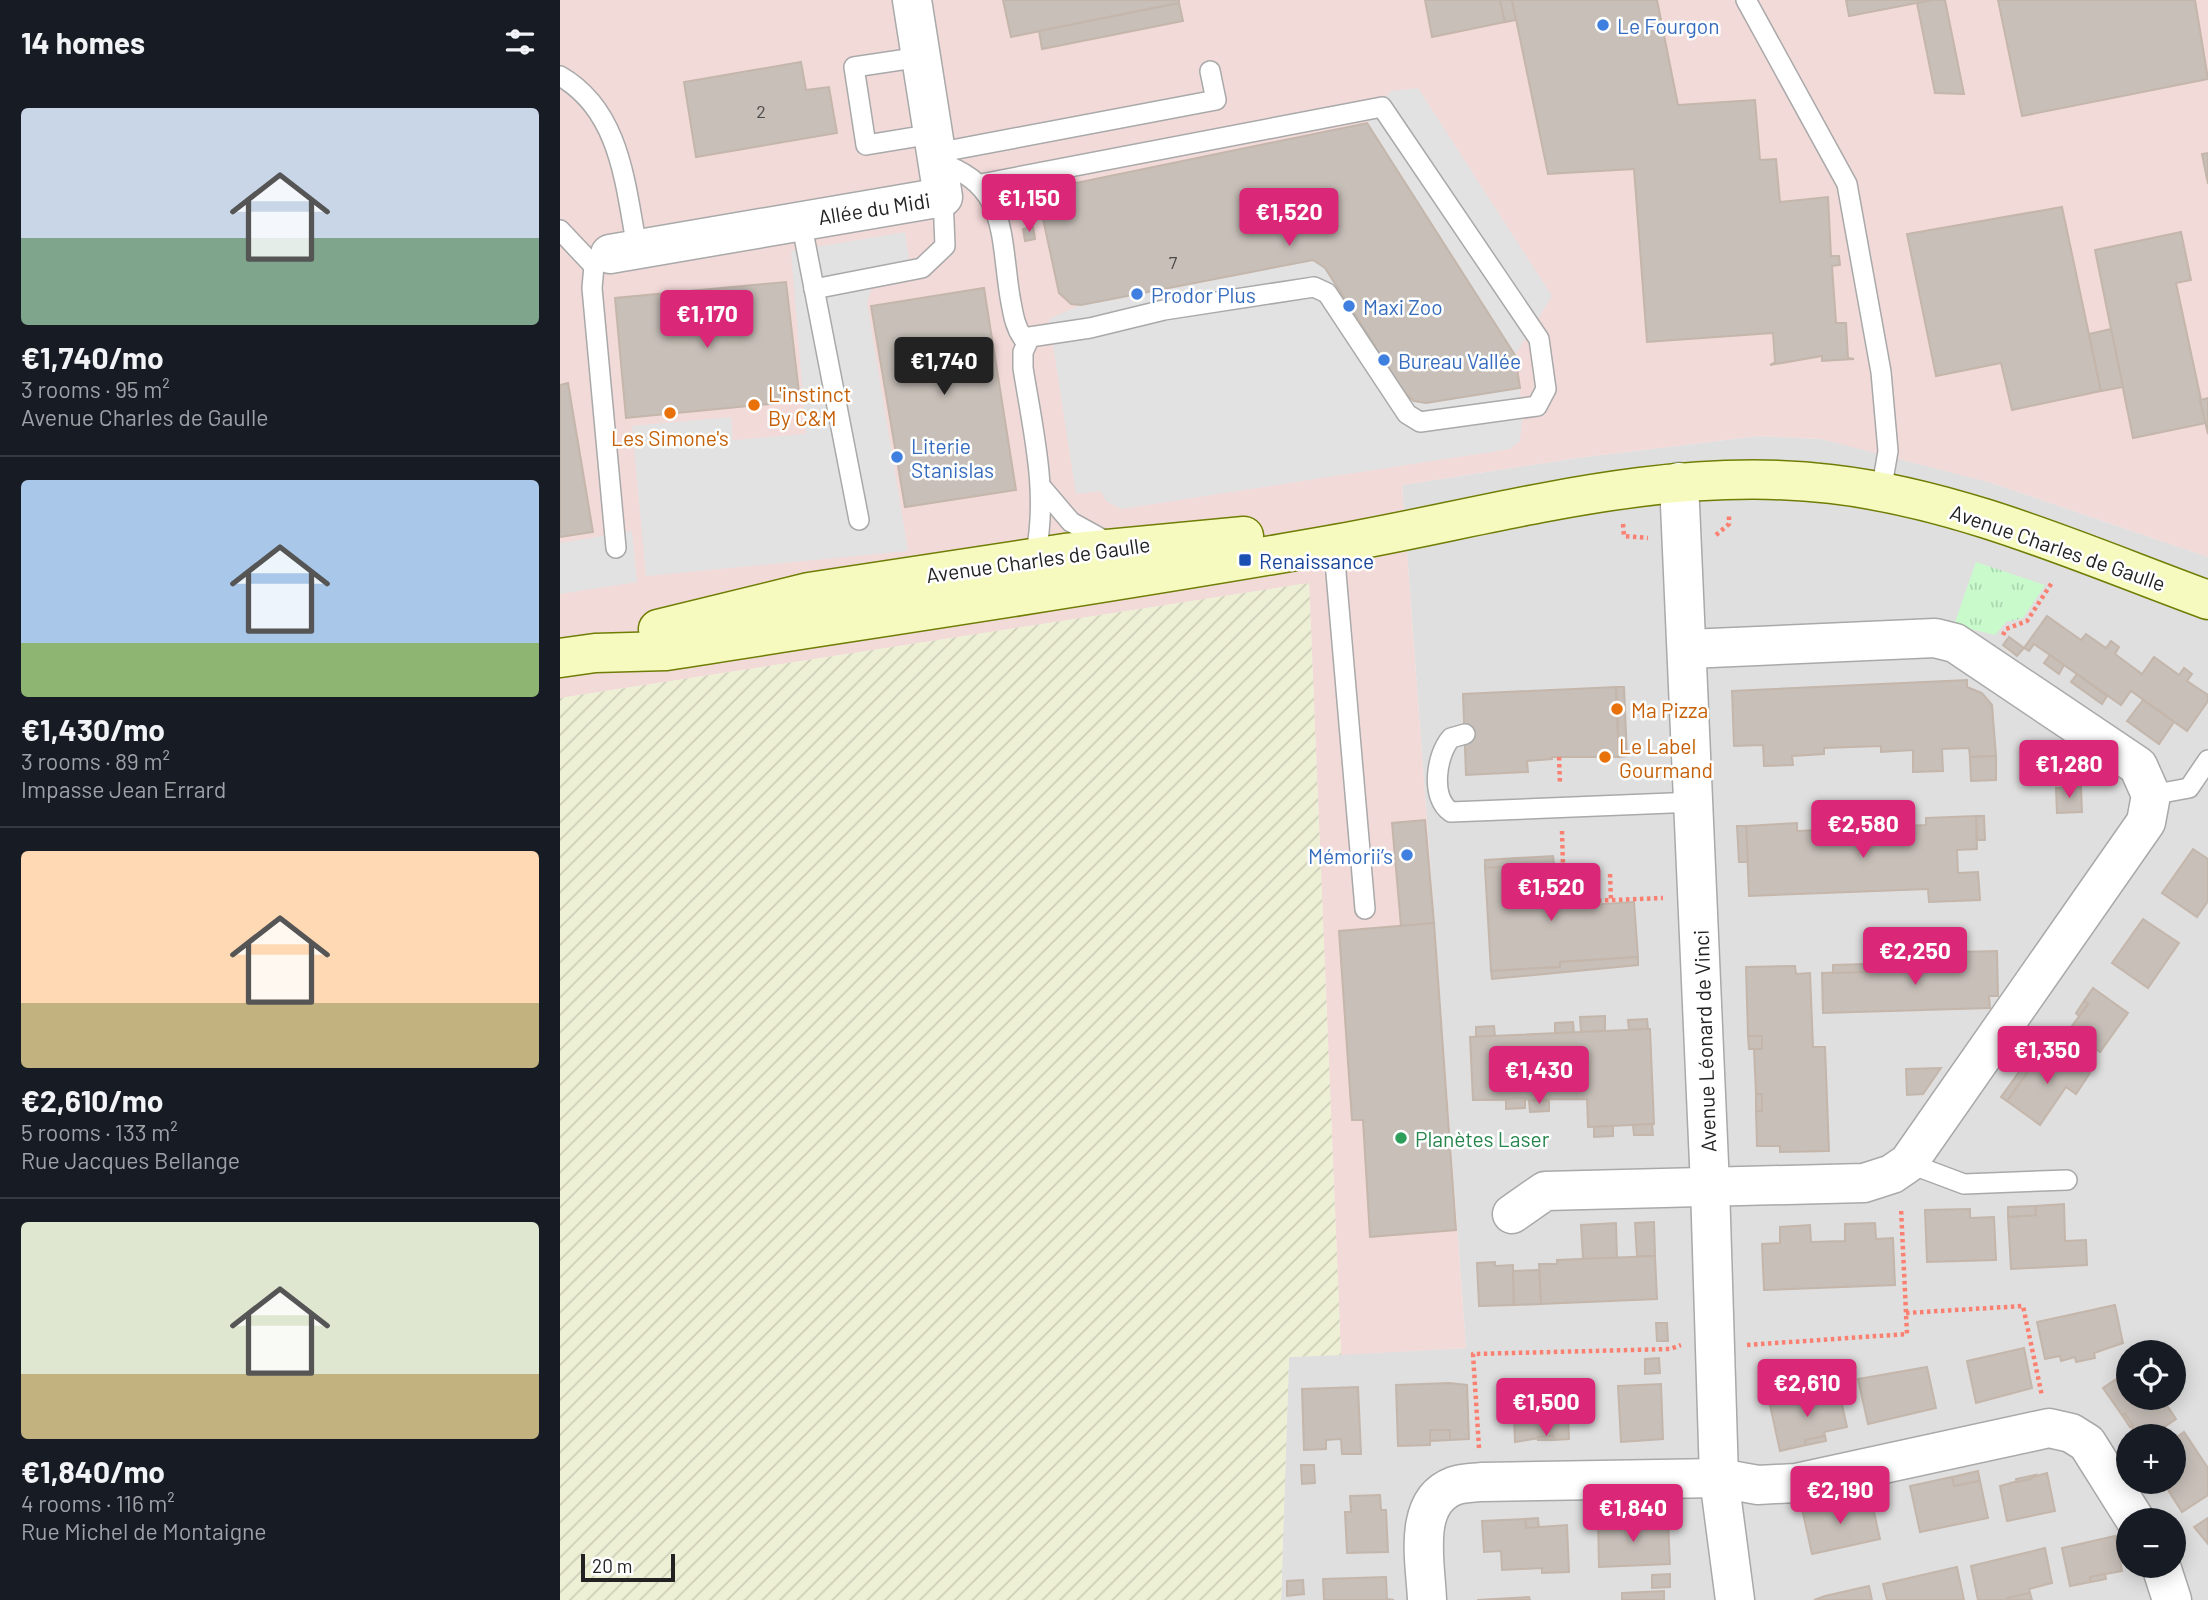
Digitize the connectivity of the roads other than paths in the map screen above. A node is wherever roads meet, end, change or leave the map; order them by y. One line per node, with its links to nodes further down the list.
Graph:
1 (912, 0): 3 (street)
2 (1746, 0): 14 (lane)
3 (921, 57): 6 (street); 6 (lane)
4 (1210, 71): 6 (lane)
5 (560, 76): 10 (lane)
6 (937, 162): 7 (lane); 8 (street, Allée du Midi); 11 (lane)
7 (981, 184): 12 (lane); 12 (lane)
8 (801, 220): 10 (street, Allée du Midi); 11 (lane)
9 (560, 230): 10 (lane)
10 (614, 256): 19 (lane)
11 (814, 289): 16 (lane)
12 (1030, 339): 13 (lane)
13 (1042, 488): 18 (lane); 20 (lane)
14 (1881, 492): 15 (main road, Avenue Charles de Gaulle); 21 (main road, Avenue Charles de Gaulle)
15 (1680, 500): 17 (main road, Avenue Charles de Gaulle); 23 (street, Avenue Léonard de Vinci)
16 (859, 520)
17 (1333, 535): 18 (main road, Avenue Charles de Gaulle); 22 (main road, Avenue Charles de Gaulle); 29 (lane)
18 (1116, 546): 20 (main road, Avenue Charles de Gaulle)
19 (616, 548)
20 (1035, 557): 22 (main road); 24 (main road, Avenue Charles de Gaulle)
21 (2208, 600)
22 (865, 620): 24 (main road, Avenue Charles de Gaulle)
23 (1688, 649): 27 (street); 28 (street, Avenue Léonard de Vinci)
24 (577, 655)
25 (1465, 734): 28 (lane)
26 (2208, 760): 27 (lane)
27 (2151, 795): 30 (street)
28 (1695, 802): 32 (street, Avenue Léonard de Vinci)
29 (1364, 909)
30 (1900, 1168): 31 (lane); 32 (street)
31 (2067, 1180)
32 (1710, 1185): 33 (street); 34 (street, Avenue Léonard de Vinci)
33 (1512, 1214)
34 (1719, 1478): 35 (street); 37 (street); 38 (street, Avenue Léonard de Vinci)
35 (2128, 1508)
36 (2165, 1578): 39 (street)
37 (1427, 1600)
38 (1735, 1600)
39 (2172, 1600)

